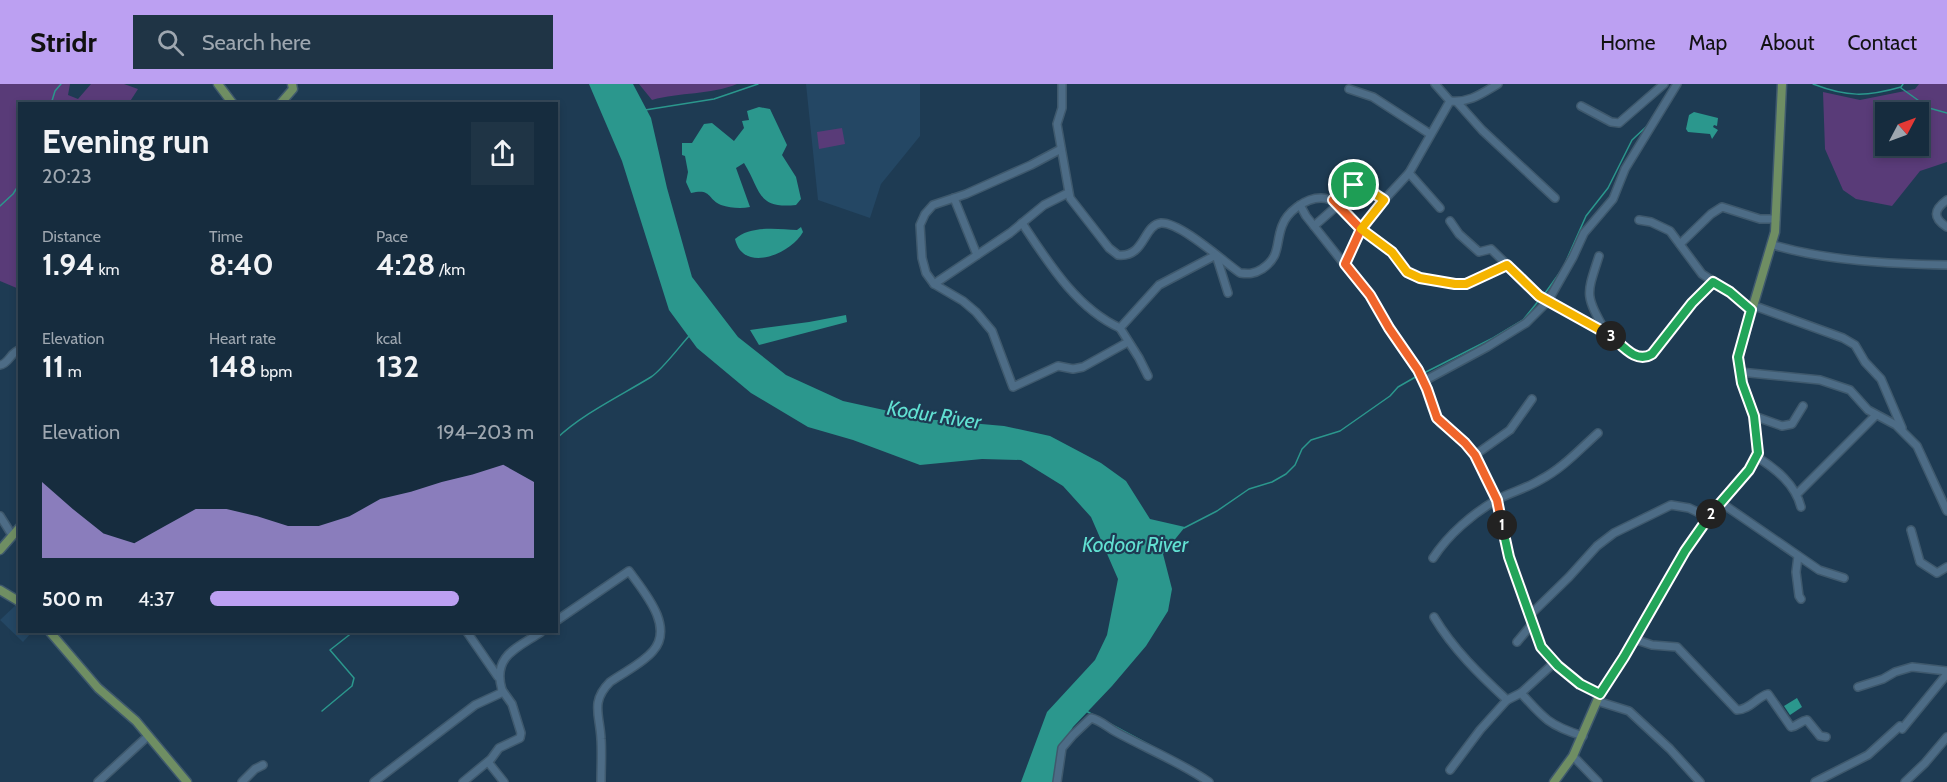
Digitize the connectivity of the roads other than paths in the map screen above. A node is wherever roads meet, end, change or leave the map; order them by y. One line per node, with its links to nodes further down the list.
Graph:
1 (218, 84): 11 (main road)
2 (292, 84): 12 (main road)
3 (1062, 84): 15 (street)
4 (1436, 84): 10 (street)
5 (1498, 84): 10 (street)
6 (1664, 84): 13 (street)
7 (1677, 84): 43 (street)
8 (1782, 84): 25 (main road)
9 (1349, 88): 14 (street)
10 (1453, 101): 14 (street); 19 (street)
11 (232, 102)
12 (282, 102)
13 (1581, 106)
14 (1430, 134): 16 (street)
15 (1061, 149): 17 (street); 18 (street)
16 (1409, 173): 20 (street); 24 (street)
17 (1068, 193): 28 (street); 35 (street)
18 (954, 198): 34 (street); 41 (street)
19 (1555, 198)
20 (1384, 200): 22 (street); 31 (street)
21 (1947, 200): 30 (street)
22 (1336, 202): 23 (street); 29 (street); 31 (street)
23 (1300, 205): 29 (street); 35 (street)
24 (1440, 208)
25 (1776, 219): 32 (street); 33 (main road)
26 (1639, 220): 32 (street)
27 (1450, 221): 38 (street)
28 (1022, 223): 34 (street); 45 (street)
29 (1314, 226): 37 (street)
30 (1947, 227)
31 (1361, 229): 37 (street); 38 (street)
32 (1680, 244): 40 (street)
33 (1773, 245): 39 (street); 44 (main road)
34 (977, 255): 41 (street)
35 (1216, 255): 42 (street); 45 (street)
36 (1599, 256): 46 (street)
37 (1345, 264): 52 (street)
38 (1507, 265): 43 (street)
39 (1947, 265)
40 (1713, 282): 44 (street); 46 (street)
41 (934, 284): 47 (street)
42 (1228, 293)
43 (1544, 298): 46 (street); 52 (street)
44 (1751, 308): 50 (main road); 58 (street)
45 (1120, 328): 47 (street)
46 (1606, 333)
47 (1128, 342): 51 (street)
48 (18, 350): 49 (street)
49 (0, 365)
50 (1740, 372): 55 (street); 56 (main road)
51 (1148, 376)
52 (1421, 376): 59 (street)
53 (1532, 399): 59 (street)
54 (1803, 406): 56 (street)
55 (1876, 415): 58 (street); 61 (street)
56 (1754, 416): 60 (main road)
57 (1598, 433): 62 (street)
58 (1904, 433): 65 (street)
59 (1475, 455): 62 (street)
60 (1756, 457): 61 (street); 63 (main road)
61 (1798, 494): 64 (street)
62 (1497, 500): 73 (street); 79 (street)
63 (1720, 502): 67 (main road); 72 (street)
64 (1801, 507)
65 (1947, 511)
66 (0, 516): 70 (street)
67 (1708, 517): 79 (street); 86 (main road)
68 (18, 529): 70 (main road)
69 (1911, 530): 74 (street)
70 (12, 536): 71 (main road)
71 (0, 550)
72 (1798, 556): 75 (street); 77 (street)
73 (1434, 558)
74 (1947, 567)
75 (1844, 578)
76 (0, 590): 78 (main road)
77 (1801, 599)
78 (18, 601)
79 (1531, 614): 82 (street)
80 (1434, 617): 95 (street)
81 (558, 620): 110 (street)
82 (1533, 623): 87 (street); 88 (street)
83 (51, 633): 96 (main road)
84 (468, 633): 90 (street)
85 (540, 633): 90 (street)
86 (1634, 639): 94 (main road); 98 (street)
87 (1517, 642)
88 (1555, 663): 93 (street); 94 (street)
89 (1947, 672): 91 (street); 116 (street)
90 (498, 677): 92 (street)
91 (1858, 687)
92 (502, 690): 101 (street); 107 (street)
93 (1521, 693): 95 (street); 97 (street)
94 (1598, 697): 97 (main road); 115 (street)
95 (1507, 700): 103 (street)
96 (148, 736): 104 (street); 105 (main road)
97 (1583, 736): 100 (main road)
98 (1826, 737)
99 (1947, 737): 117 (street)
100 (1573, 756): 113 (main road); 114 (street)
101 (488, 762): 108 (street); 109 (street)
102 (263, 765): 106 (street)
103 (1450, 770)
104 (98, 782)
105 (187, 782)
106 (242, 782)
107 (374, 782)
108 (463, 782)
109 (504, 782)
110 (601, 782)
111 (1057, 782): 112 (street)
112 (1209, 782)
113 (1554, 782)
114 (1598, 782)
115 (1700, 782)
116 (1815, 782)
117 (1905, 782)

